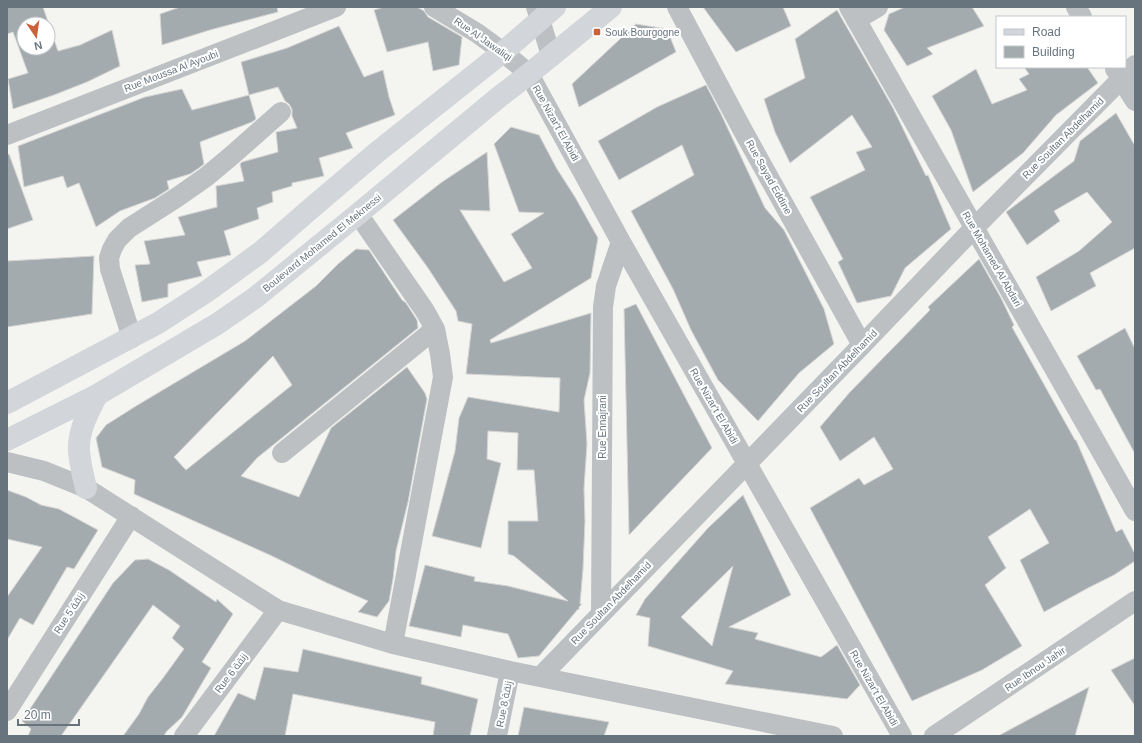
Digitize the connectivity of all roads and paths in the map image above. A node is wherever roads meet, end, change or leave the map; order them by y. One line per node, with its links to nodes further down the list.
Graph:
1 (336, 7): 17 (street, Rue Moussa Al Ayoubi)
2 (434, 7): 10 (street, Rue Al Jawaliqi)
3 (611, 7): 11 (main road, Boulevard Mohamed El Meknessi)
4 (677, 7): 23 (street, Rue Sayad Eddine)
5 (878, 7): 8 (street)
6 (1076, 7): 9 (street)
7 (544, 11): 10 (main road); 11 (street)
8 (852, 14): 19 (street, Rue Mohamed Al Abdari)
9 (1081, 16)
10 (503, 52): 14 (street, Rue Al Jawaliqi); 22 (main road)
11 (551, 55): 14 (main road, Boulevard Mohamed El Meknessi)
12 (1135, 65): 13 (street, Rue Soultan Abdelhamid)
13 (1117, 73): 15 (street); 19 (street, Rue Soultan Abdelhamid)
14 (529, 74): 18 (main road, Boulevard Mohamed El Meknessi); 20 (street, Rue Nizar't El Abidi)
15 (1135, 101)
16 (281, 112): 22 (street)
17 (7, 135)
18 (358, 214): 21 (street); 24 (main road, Boulevard Mohamed El Meknessi)
19 (974, 228): 23 (street, Rue Soultan Abdelhamid); 31 (street, Rue Mohamed Al Abdari)
20 (621, 242): 29 (street, Rue Nizar't El Abidi); 35 (street, Rue Ennajrani)
21 (434, 329): 27 (street); 36 (street)
22 (132, 338): 25 (main road)
23 (862, 345): 29 (street, Rue Soultan Abdelhamid)
24 (97, 395): 26 (main road, Boulevard Mohamed El Meknessi); 30 (main road)
25 (7, 403)
26 (7, 440)
27 (282, 453)
28 (12, 461): 30 (street)
29 (747, 464): 35 (street, Rue Soultan Abdelhamid); 43 (street, Rue Nizar't El Abidi)
30 (86, 488): 32 (street)
31 (1135, 511)
32 (131, 516): 34 (street); 39 (street, Rue 5 زنقة)
33 (1135, 601): 44 (street, Rue Ibnou Jahir)
34 (278, 610): 36 (street); 40 (street, Rue 6 زنقة)
35 (601, 614): 38 (street, Rue Soultan Abdelhamid)
36 (393, 644): 37 (street)
37 (510, 671): 38 (street); 41 (street, Rue 8 زنقة)
38 (540, 677): 42 (street)
39 (7, 711)
40 (184, 736)
41 (497, 736)
42 (833, 736)
43 (902, 736)
44 (934, 736)

